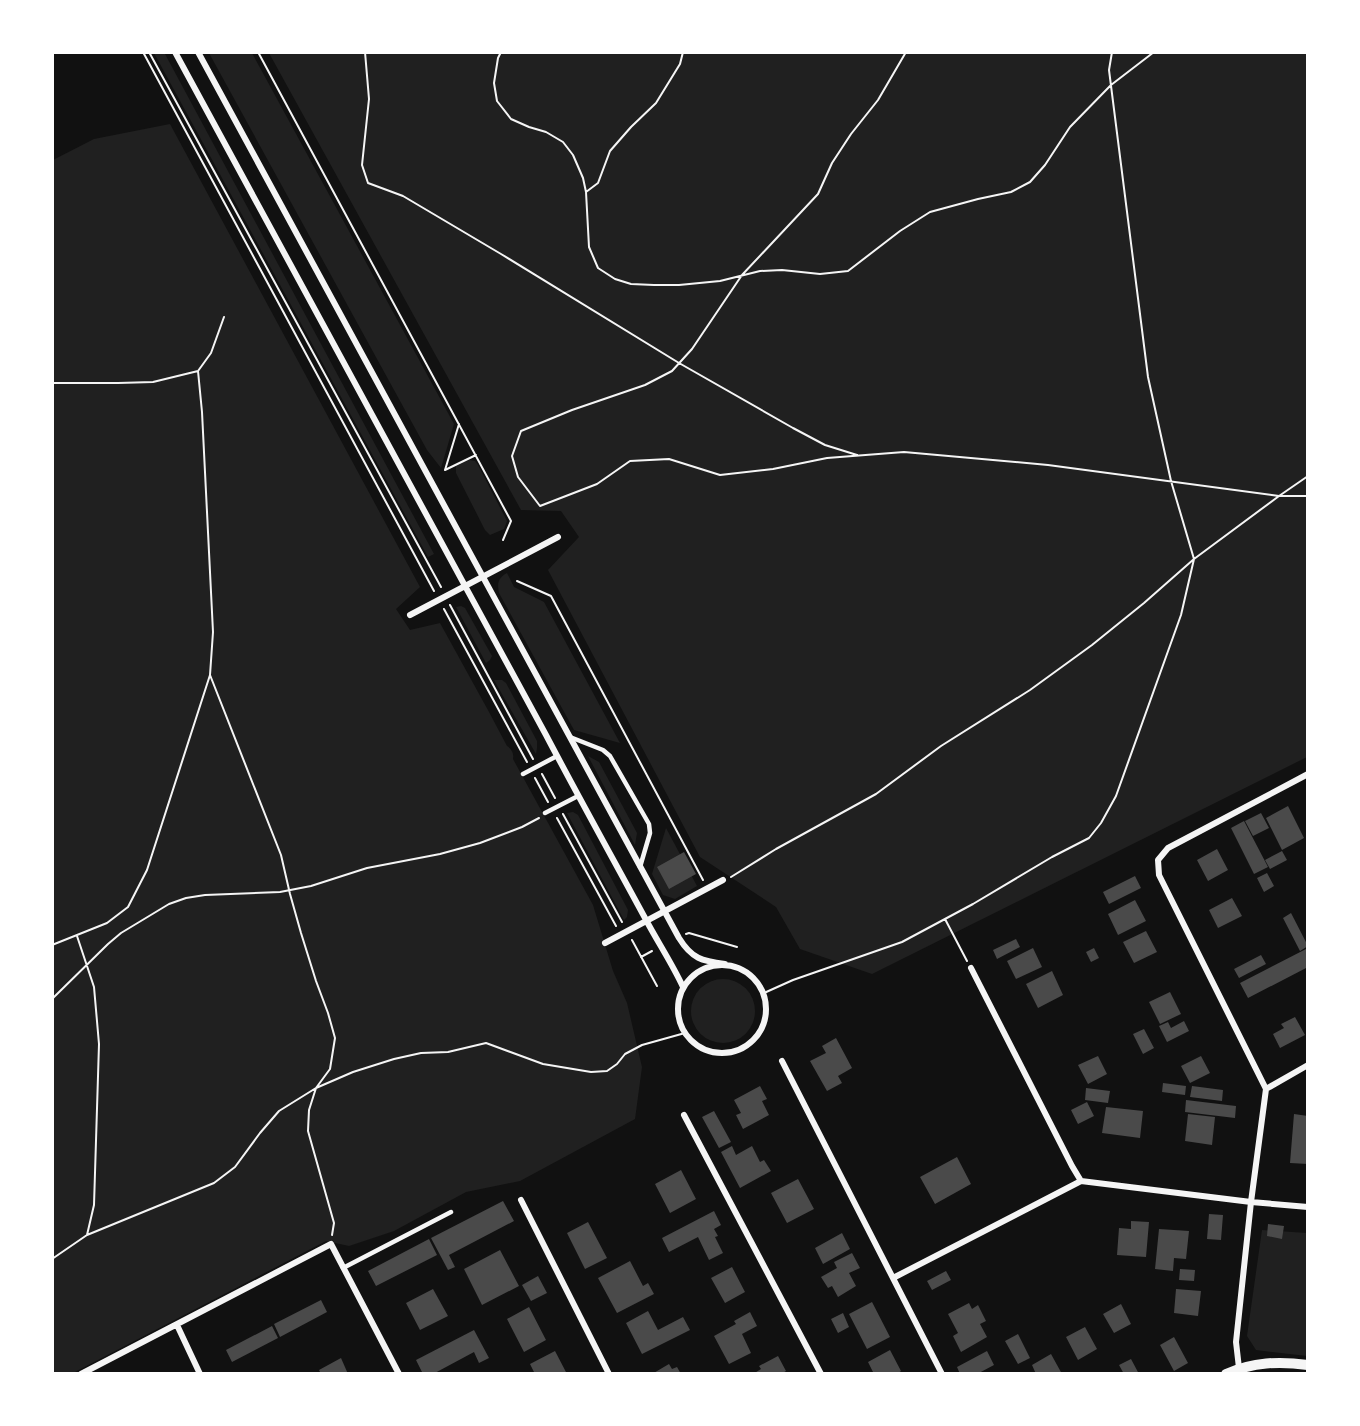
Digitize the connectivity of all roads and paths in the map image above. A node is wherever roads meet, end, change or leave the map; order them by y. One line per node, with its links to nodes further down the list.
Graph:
1 (143, 52): 33 (path)
2 (149, 52): 32 (path)
3 (175, 52): 31 (street)
4 (198, 52): 29 (street)
5 (258, 52): 19 (path)
6 (365, 52): 16 (path)
7 (501, 52): 13 (path)
8 (683, 52): 13 (path)
9 (906, 52): 14 (path)
10 (1112, 52): 12 (path)
11 (1154, 52): 12 (path)
12 (1111, 86): 14 (path); 23 (path)
13 (586, 192): 14 (path)
14 (742, 275): 16 (path)
15 (224, 317): 17 (path)
16 (679, 363): 21 (path); 21 (path)
17 (198, 371): 18 (path); 35 (path)
18 (52, 383)
19 (459, 423): 20 (path); 20 (path)
20 (476, 455): 27 (path)
21 (859, 455): 23 (path)
22 (1308, 476): 24 (path)
23 (1172, 481): 24 (path); 28 (path)
24 (1279, 495): 25 (path); 28 (path)
25 (1308, 496)
26 (558, 537): 29 (street)
27 (503, 540)
28 (1194, 560): 47 (path); 51 (path)
29 (483, 577): 31 (street); 36 (street)
30 (517, 581): 48 (path)
31 (465, 586): 32 (street); 37 (street)
32 (446, 596): 33 (street); 38 (path)
33 (439, 600): 34 (street); 39 (path)
34 (410, 615)
35 (210, 675): 49 (path); 54 (path)
36 (570, 737): 46 (street); 46 (lane)
37 (557, 756): 38 (lane); 42 (street)
38 (538, 766): 39 (lane); 43 (path)
39 (531, 770): 40 (lane); 44 (path)
40 (523, 774)
41 (1308, 774): 68 (street)
42 (578, 796): 43 (lane); 52 (street)
43 (559, 806): 44 (lane); 53 (path)
44 (552, 809): 45 (lane); 53 (path)
45 (545, 813): 49 (path)
46 (640, 867): 50 (street)
47 (724, 880): 50 (street)
48 (704, 882)
49 (289, 890): 58 (path); 67 (path)
50 (664, 911): 52 (street); 57 (street)
51 (945, 919): 59 (path); 62 (path)
52 (646, 921): 53 (street); 61 (street)
53 (624, 933): 55 (street); 60 (path)
54 (76, 936): 56 (path); 58 (path)
55 (605, 943)
56 (52, 945)
57 (725, 964): 61 (street); 62 (street)
58 (86, 965): 63 (path); 75 (path)
59 (971, 968): 70 (street)
60 (657, 986)
61 (683, 987): 64 (street)
62 (764, 993): 64 (street)
63 (52, 999)
64 (685, 1033): 67 (path)
65 (782, 1061): 79 (street)
66 (1308, 1065): 68 (street)
67 (316, 1088): 75 (path); 76 (path)
68 (1266, 1089): 72 (street)
69 (684, 1115): 87 (street)
70 (1081, 1181): 72 (street); 79 (street)
71 (521, 1200): 86 (street)
72 (1251, 1202): 73 (street); 82 (street)
73 (1308, 1207)
74 (451, 1212): 78 (lane)
75 (87, 1235): 77 (path)
76 (332, 1244): 78 (street); 80 (street)
77 (52, 1259)
78 (343, 1268): 85 (street)
79 (893, 1278): 88 (street)
80 (177, 1325): 83 (street); 84 (street)
81 (1308, 1365): 82 (street)
82 (1239, 1368): 89 (street)
83 (81, 1374)
84 (200, 1374)
85 (399, 1374)
86 (609, 1374)
87 (821, 1374)
88 (942, 1374)
89 (1226, 1374)

